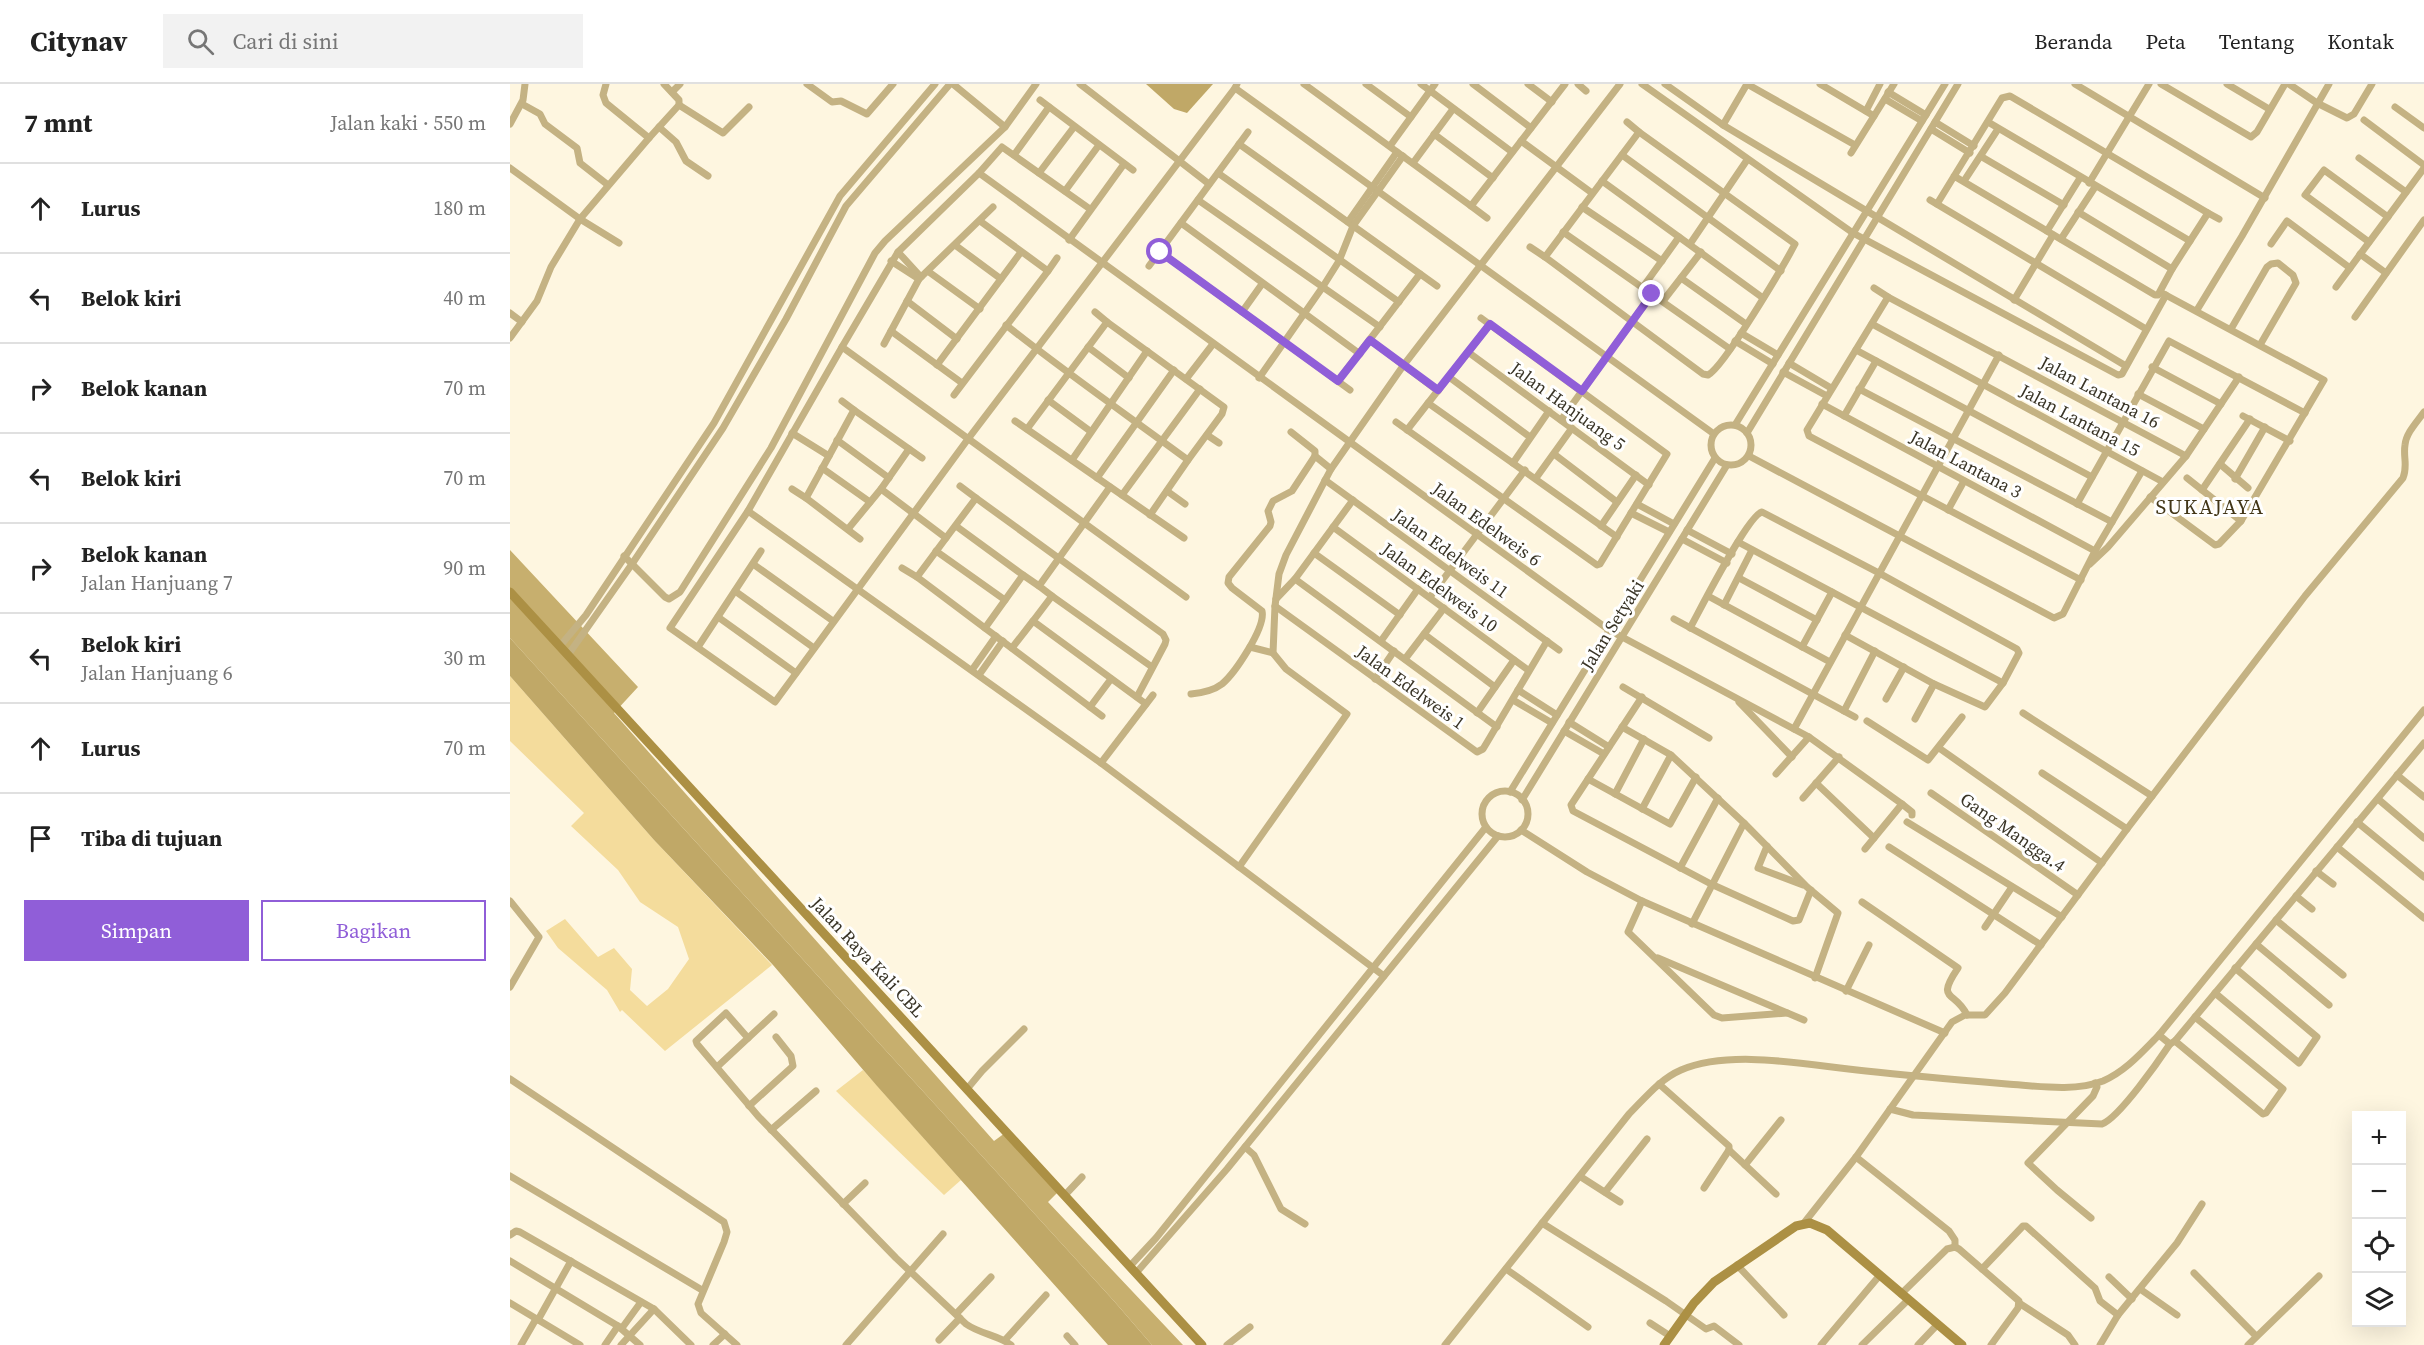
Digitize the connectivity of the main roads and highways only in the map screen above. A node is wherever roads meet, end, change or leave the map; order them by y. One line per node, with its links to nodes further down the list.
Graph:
1 (510, 592): 2 (main road, Jalan Raya Kali CBL)
2 (1202, 1345)
3 (1664, 1345): 4 (main road)
4 (1962, 1345)

